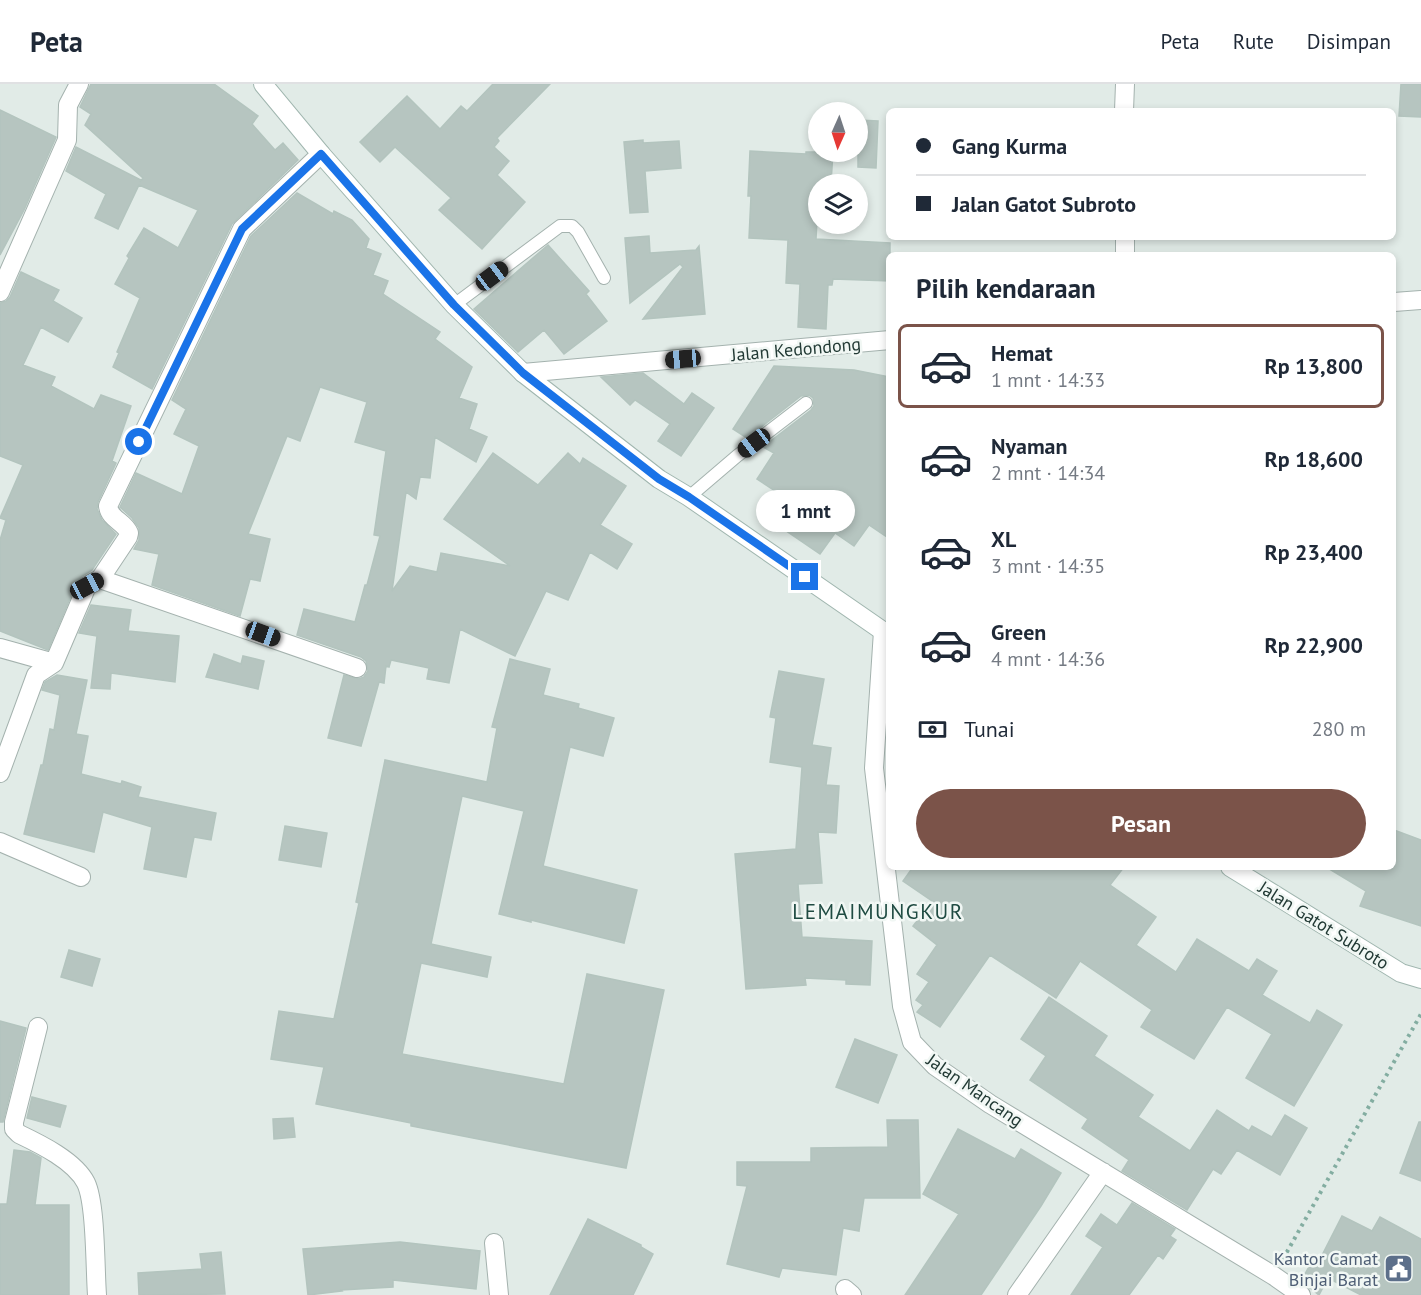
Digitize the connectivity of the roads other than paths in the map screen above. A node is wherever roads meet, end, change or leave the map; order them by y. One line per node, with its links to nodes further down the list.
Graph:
1 (79, 84): 7 (street)
2 (262, 84): 5 (street)
3 (1125, 84): 4 (street)
4 (1124, 108)
5 (321, 154): 10 (street); 15 (street)
6 (604, 278): 10 (lane)
7 (0, 292)
8 (1421, 300): 9 (street)
9 (1396, 302)
10 (454, 305): 12 (street)
11 (886, 340): 12 (street, Jalan Kedondong)
12 (523, 373): 14 (street)
13 (806, 403): 14 (lane)
14 (689, 497): 16 (street)
15 (100, 579): 18 (street); 19 (street)
16 (886, 633): 26 (street, Jalan Mancang)
17 (0, 648): 18 (street)
18 (54, 663): 20 (street)
19 (357, 668)
20 (1, 768)
21 (0, 842): 23 (street)
22 (1235, 870): 24 (street, Jalan Gatot Subroto)
23 (81, 877)
24 (1421, 979)
25 (38, 1027): 28 (street)
26 (1103, 1172): 30 (street); 31 (street, Jalan Mancang)
27 (494, 1243): 29 (street)
28 (97, 1295)
29 (499, 1295)
30 (1017, 1295)
31 (1300, 1295)

